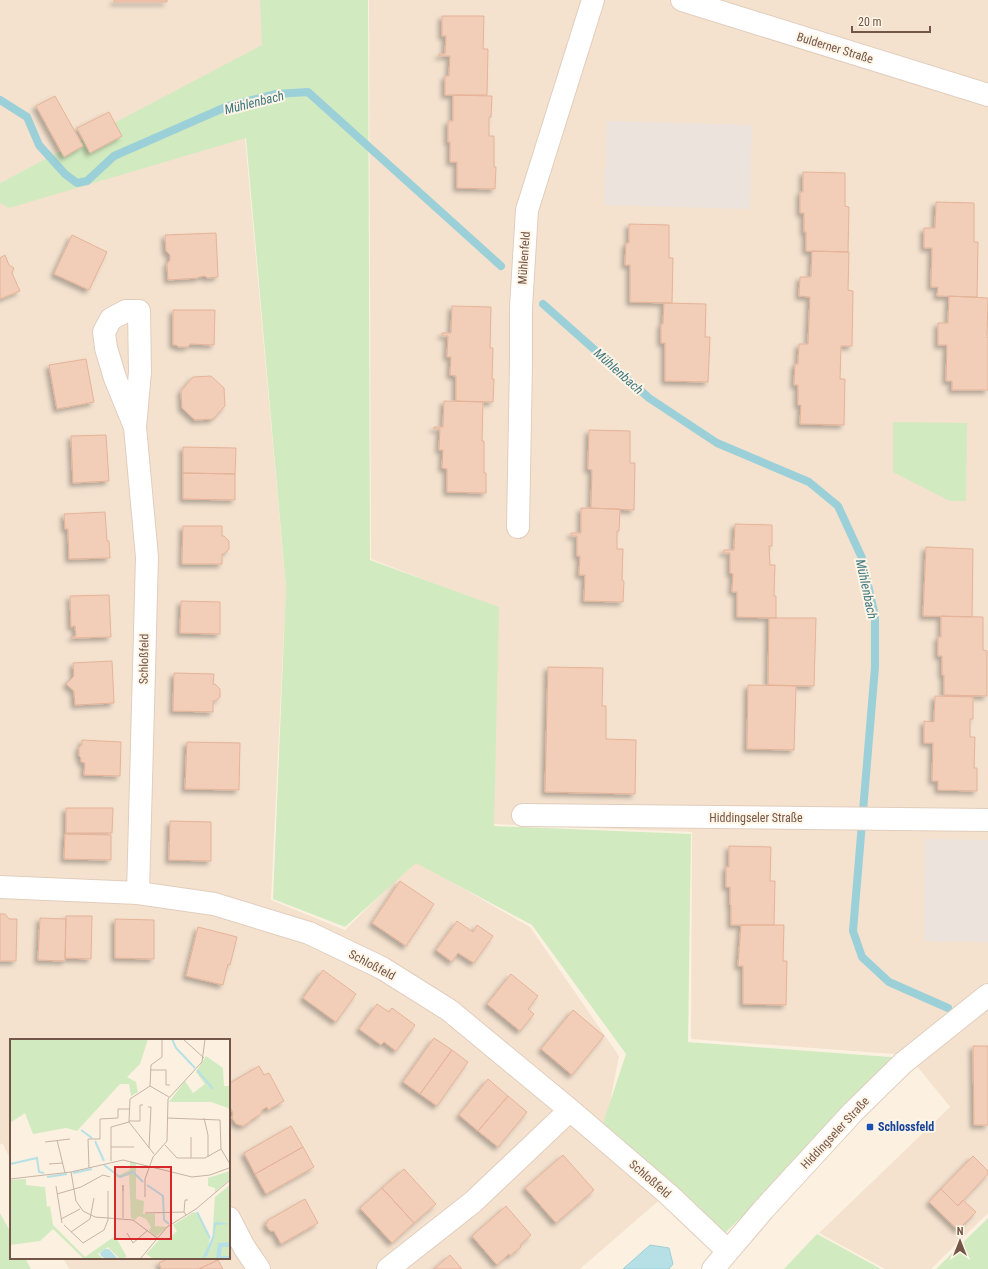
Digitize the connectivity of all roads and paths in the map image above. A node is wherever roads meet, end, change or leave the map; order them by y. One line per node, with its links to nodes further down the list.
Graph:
1 (593, 0): 5 (street, Mühlenfeld)
2 (682, 0): 3 (street, Bulderner Straße)
3 (988, 95)
4 (135, 427): 9 (street, Schloßfeld)
5 (518, 526)
6 (523, 815): 7 (street, Hiddingseler Straße)
7 (988, 820)
8 (0, 887): 9 (street, Schloßfeld)
9 (138, 893): 11 (street, Schloßfeld)
10 (988, 995): 13 (street, Hiddingseler Straße)
11 (570, 1110): 13 (street, Schloßfeld); 15 (street)
12 (230, 1220): 14 (street)
13 (728, 1250): 16 (street, Hiddingseler Straße)
14 (259, 1269)
15 (388, 1269)
16 (713, 1269)

